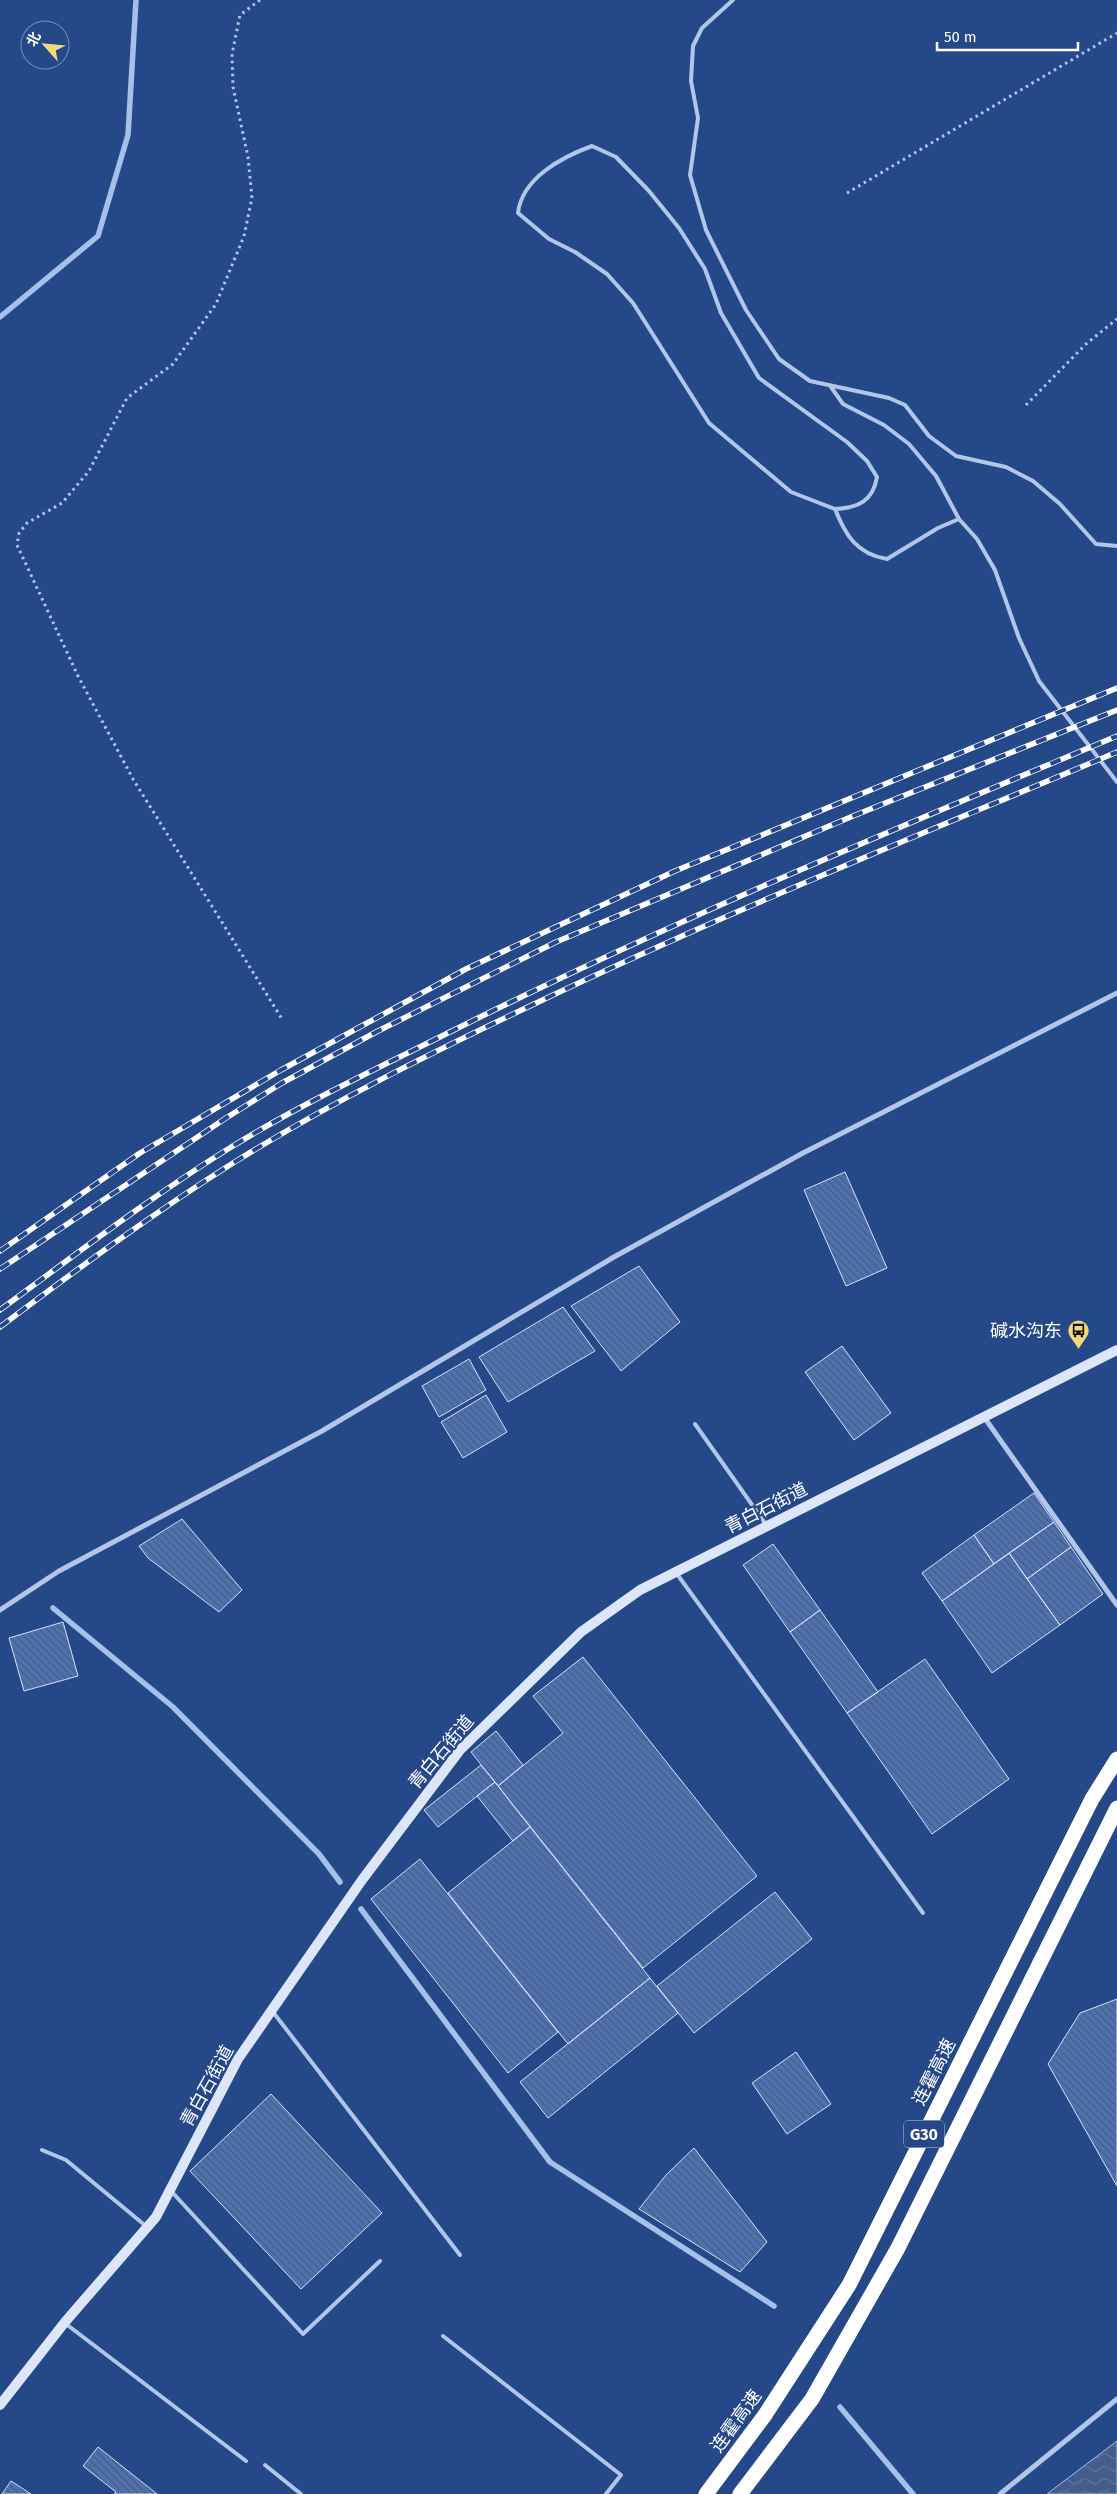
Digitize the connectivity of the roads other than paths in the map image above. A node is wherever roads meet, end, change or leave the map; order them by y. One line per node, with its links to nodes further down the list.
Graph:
1 (733, 0): 2 (lane)
2 (831, 386): 4 (lane); 5 (lane)
3 (834, 508): 3 (lane); 4 (lane)
4 (959, 519): 6 (lane)
5 (1117, 546)
6 (1117, 782)
7 (1117, 993): 14 (street)
8 (1117, 1350): 9 (street, 青白石街道)
9 (984, 1417): 11 (street, 青白石街道); 13 (street)
10 (694, 1424): 11 (lane)
11 (767, 1526): 12 (street, 青白石街道)
12 (675, 1572): 17 (lane); 18 (street, 青白石街道)
13 (1117, 1605)
14 (0, 1610)
15 (1117, 1759): 32 (highway, 连霍高速 / G30)
16 (1117, 1808): 33 (highway, G30)
17 (922, 1912)
18 (272, 2010): 20 (street, 青白石街道); 22 (lane)
19 (42, 2150): 21 (lane)
20 (170, 2190): 21 (street, 青白石街道); 23 (lane)
21 (146, 2227): 24 (street, 青白石街道)
22 (460, 2255)
23 (380, 2261)
24 (65, 2322): 27 (street, 青白石街道); 28 (lane)
25 (443, 2336): 31 (lane)
26 (1117, 2399): 34 (street)
27 (0, 2405)
28 (246, 2461)
29 (265, 2465): 30 (lane)
30 (301, 2494)
31 (606, 2494)
32 (706, 2494)
33 (740, 2494)
34 (1000, 2494)

